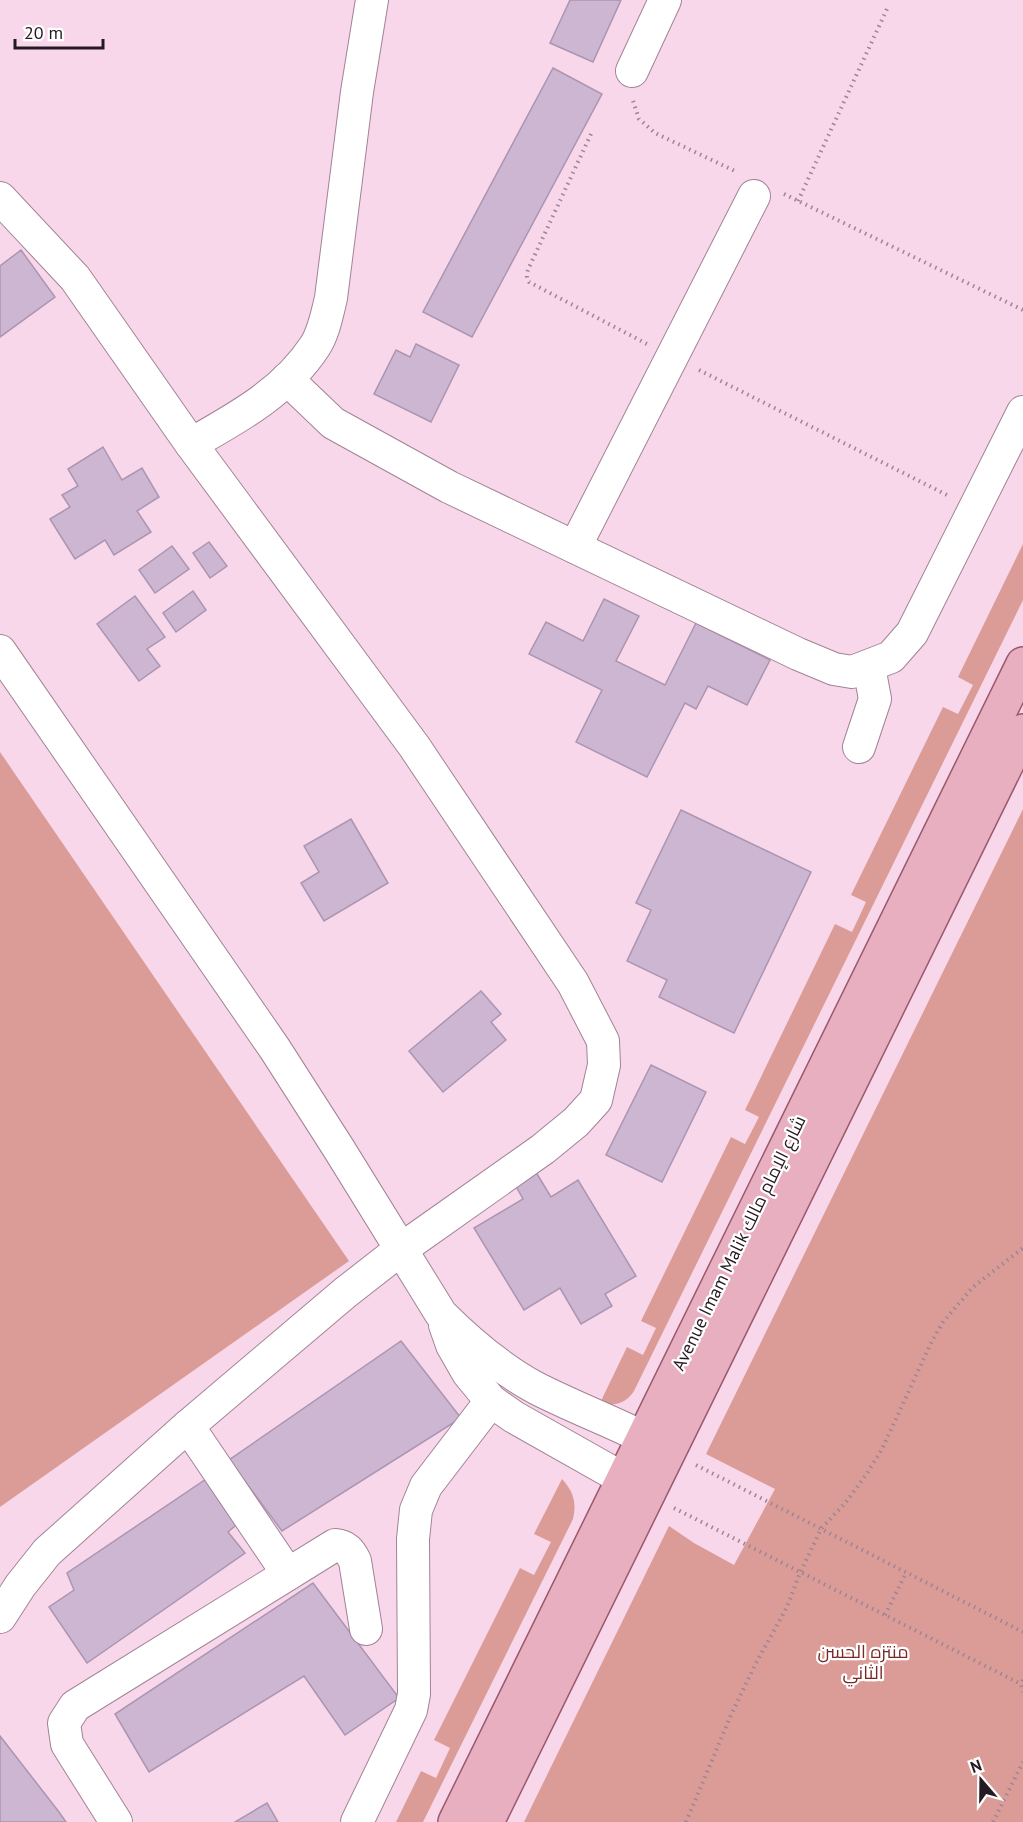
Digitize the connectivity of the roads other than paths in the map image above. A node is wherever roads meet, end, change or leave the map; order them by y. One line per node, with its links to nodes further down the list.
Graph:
1 (372, 0): 6 (street)
2 (665, 0): 3 (street)
3 (632, 71)
4 (757, 187): 9 (street)
5 (0, 198): 8 (street)
6 (287, 379): 8 (street); 9 (street)
7 (1023, 412): 12 (street)
8 (191, 444): 15 (street)
9 (575, 547): 12 (street)
10 (0, 651): 15 (street)
11 (1023, 664): 19 (main road, Avenue Imam Malik شارع الإمام مالك)
12 (869, 667): 14 (street)
13 (1023, 731): 19 (main road, Avenue Imam Malik شارع الإمام مالك)
14 (859, 747)
15 (400, 1250): 16 (street); 18 (street)
16 (441, 1314): 17 (street); 19 (street)
17 (491, 1401): 20 (street); 25 (street)
18 (188, 1426): 21 (street); 22 (street)
19 (656, 1444): 20 (main road, Avenue Imam Malik شارع الإمام مالك)
20 (636, 1486): 26 (main road, Avenue Imam Malik شارع الإمام مالك); 27 (main road, Avenue Imam Malik شارع الإمام مالك)
21 (288, 1574): 23 (street); 24 (street)
22 (0, 1617)
23 (366, 1629)
24 (116, 1822)
25 (357, 1822)
26 (455, 1822)
27 (487, 1822)

